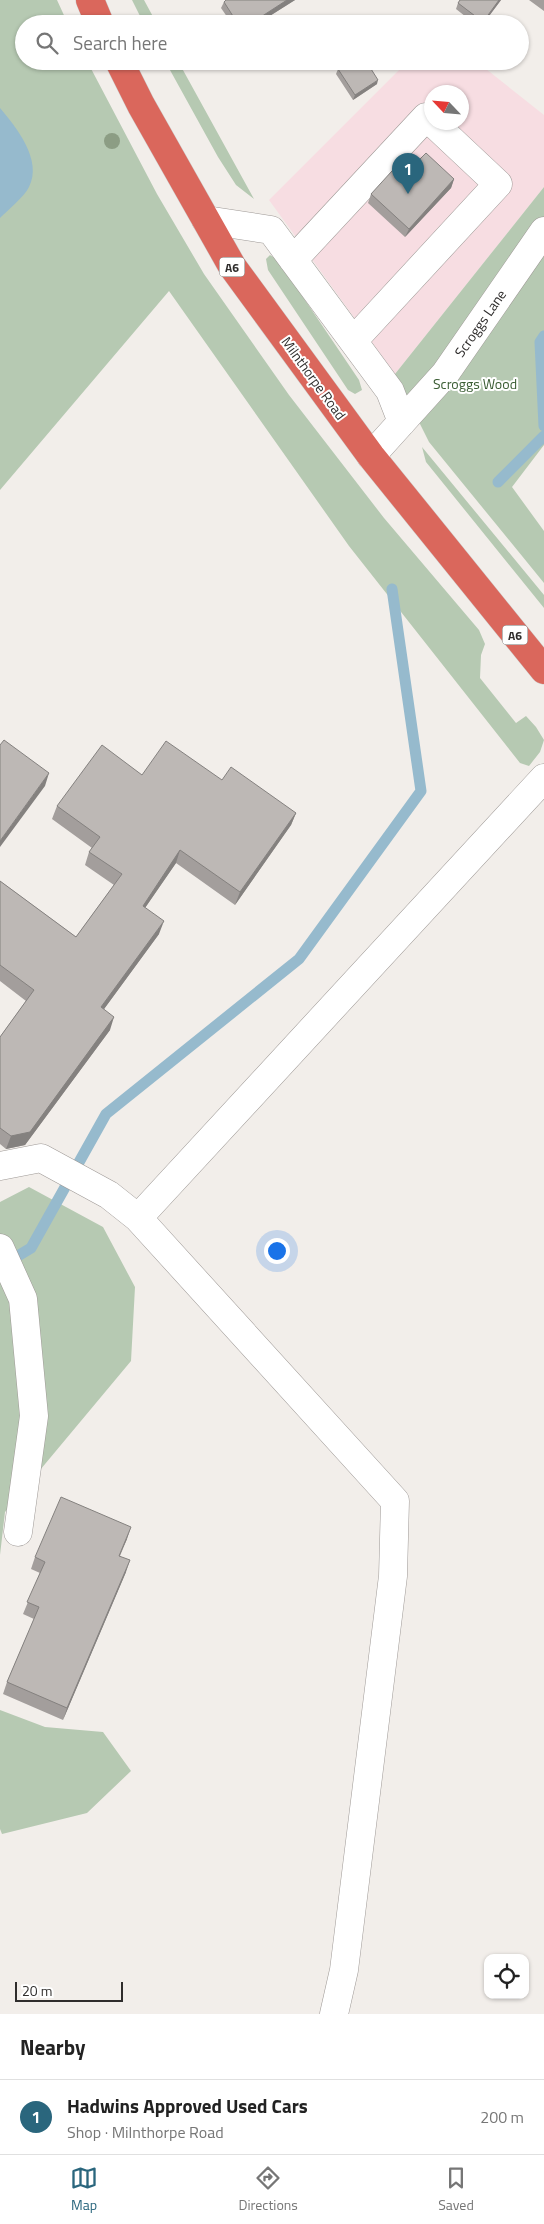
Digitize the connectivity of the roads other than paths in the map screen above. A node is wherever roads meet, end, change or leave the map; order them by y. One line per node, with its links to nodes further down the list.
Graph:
1 (90, 0): 2 (highway)
2 (96, 15)
3 (124, 70): 6 (highway, Milnthorpe Road / A6)
4 (424, 118): 8 (street)
5 (441, 130): 9 (street)
6 (206, 220): 8 (street); 11 (highway, Milnthorpe Road / A6)
7 (544, 231): 10 (street, Scroggs Lane)
8 (292, 260): 9 (street)
9 (353, 342): 10 (street)
10 (402, 422): 11 (street, Scroggs Lane)
11 (371, 456): 12 (highway, Milnthorpe Road / A6)
12 (544, 670)
13 (544, 778): 15 (street)
14 (0, 1166): 15 (street)
15 (138, 1218): 18 (street)
16 (0, 1248): 17 (street)
17 (18, 1532)
18 (334, 2014)

